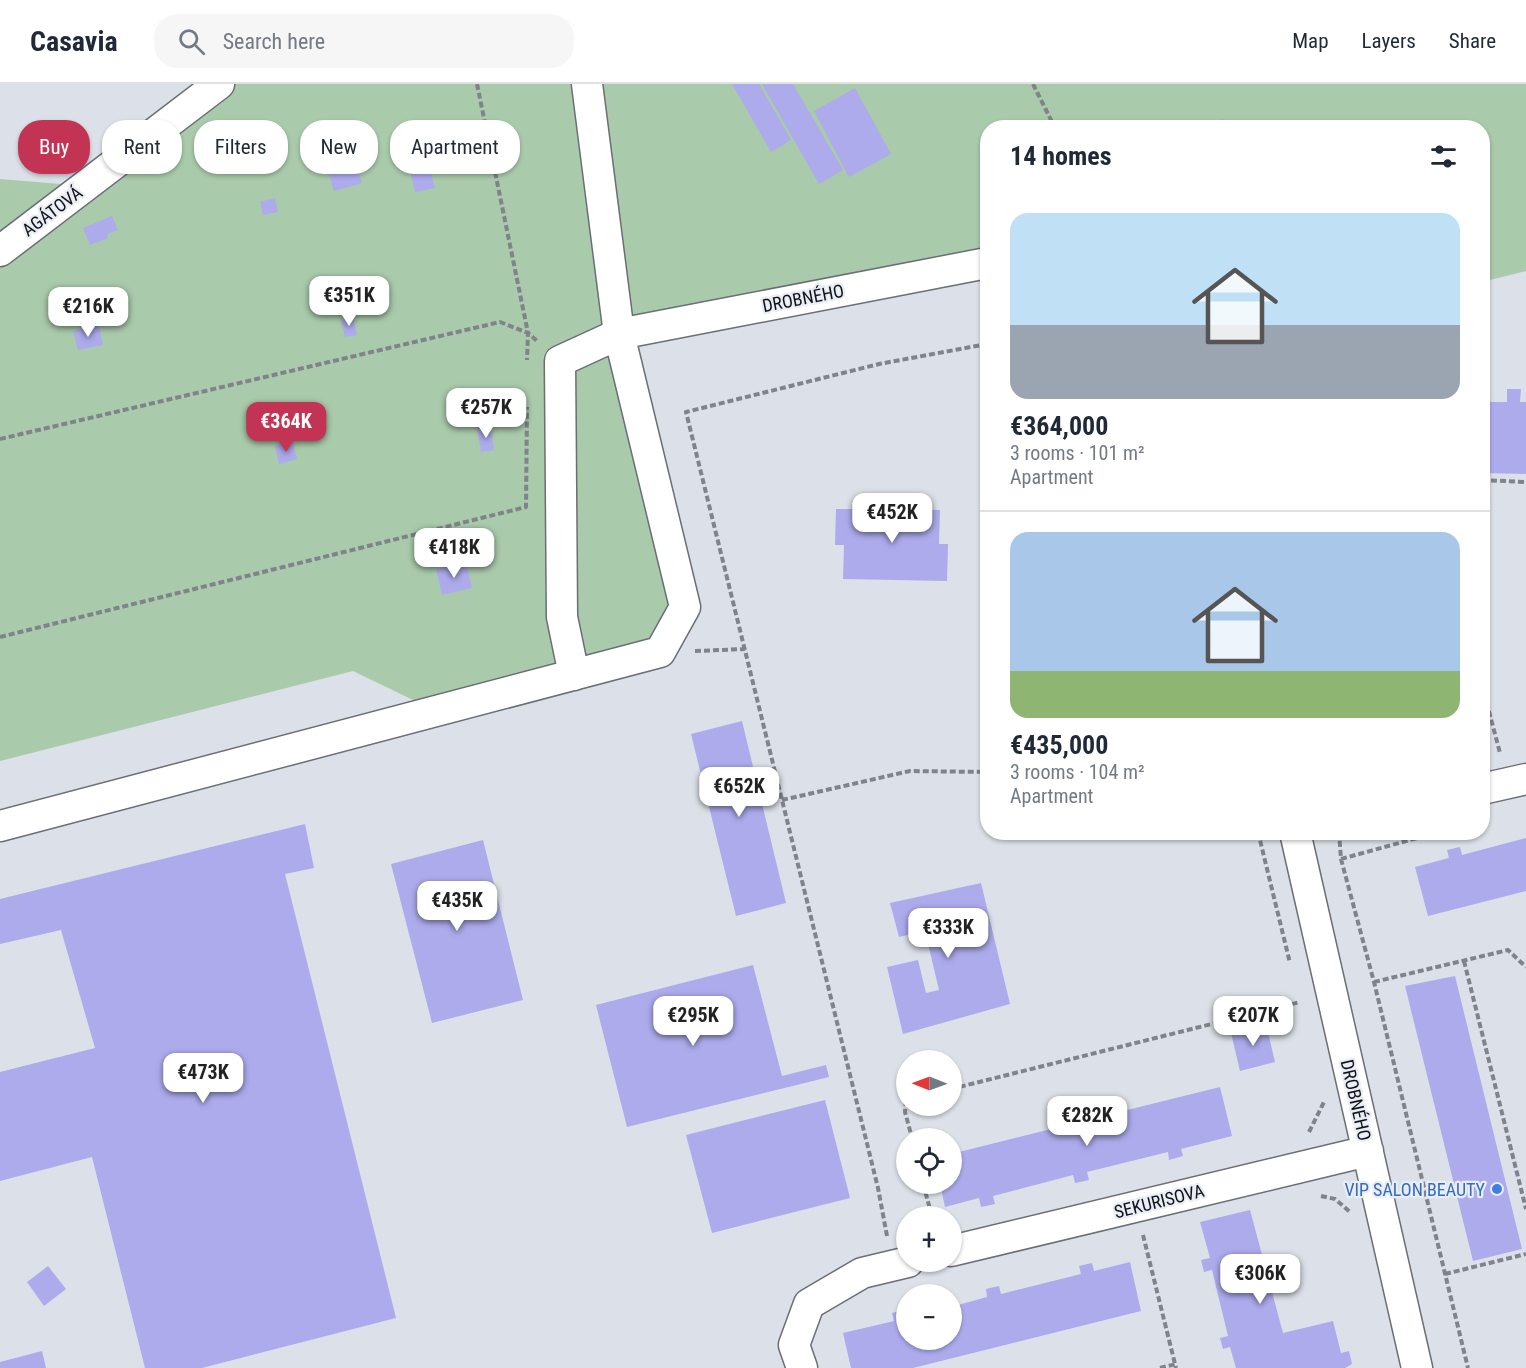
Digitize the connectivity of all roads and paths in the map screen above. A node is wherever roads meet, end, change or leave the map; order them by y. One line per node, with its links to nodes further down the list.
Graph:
1 (219, 84): 6 (street, AGÁTOVÁ)
2 (477, 84): 8 (path)
3 (587, 84): 9 (street)
4 (1033, 84): 5 (path)
5 (1051, 120)
6 (0, 250)
7 (980, 264): 9 (street, DROBNÉHO)
8 (528, 333): 11 (path); 12 (path); 14 (path)
9 (619, 334): 11 (street, DROBNÉHO); 19 (street)
10 (980, 345): 18 (path)
11 (560, 361): 20 (street)
12 (527, 368)
13 (527, 402): 17 (path)
14 (0, 439)
15 (1490, 480): 16 (path)
16 (1526, 482)
17 (0, 637)
18 (745, 650): 19 (path); 25 (path)
19 (660, 652): 20 (street)
20 (574, 675): 26 (street)
21 (1490, 706): 23 (path)
22 (980, 772): 25 (path)
23 (1515, 772): 24 (street)
24 (1490, 785)
25 (782, 800): 47 (path)
26 (0, 826)
27 (1260, 840): 34 (path)
28 (1297, 840): 42 (street, DROBNÉHO)
29 (1340, 840): 31 (path)
30 (1410, 840): 31 (path)
31 (1341, 859): 35 (path)
32 (1464, 961): 33 (path); 35 (path); 44 (path)
33 (1526, 967)
34 (1292, 968)
35 (1374, 982): 51 (path)
36 (1297, 991): 37 (path)
37 (1300, 1002): 38 (path); 39 (path)
38 (1303, 1013)
39 (962, 1086)
40 (1322, 1091): 41 (path)
41 (1306, 1136)
42 (1368, 1150): 48 (street, SEKURISOVA); 55 (street, DROBNÉHO)
43 (1312, 1194): 45 (path)
44 (1526, 1209)
45 (1355, 1216)
46 (1131, 1234): 52 (path)
47 (883, 1241)
48 (962, 1248)
49 (1526, 1254): 51 (path)
50 (896, 1265): 53 (street)
51 (1445, 1274): 56 (path)
52 (1176, 1366): 54 (path)
53 (802, 1368)
54 (1160, 1368)
55 (1417, 1368)
56 (1467, 1368)

